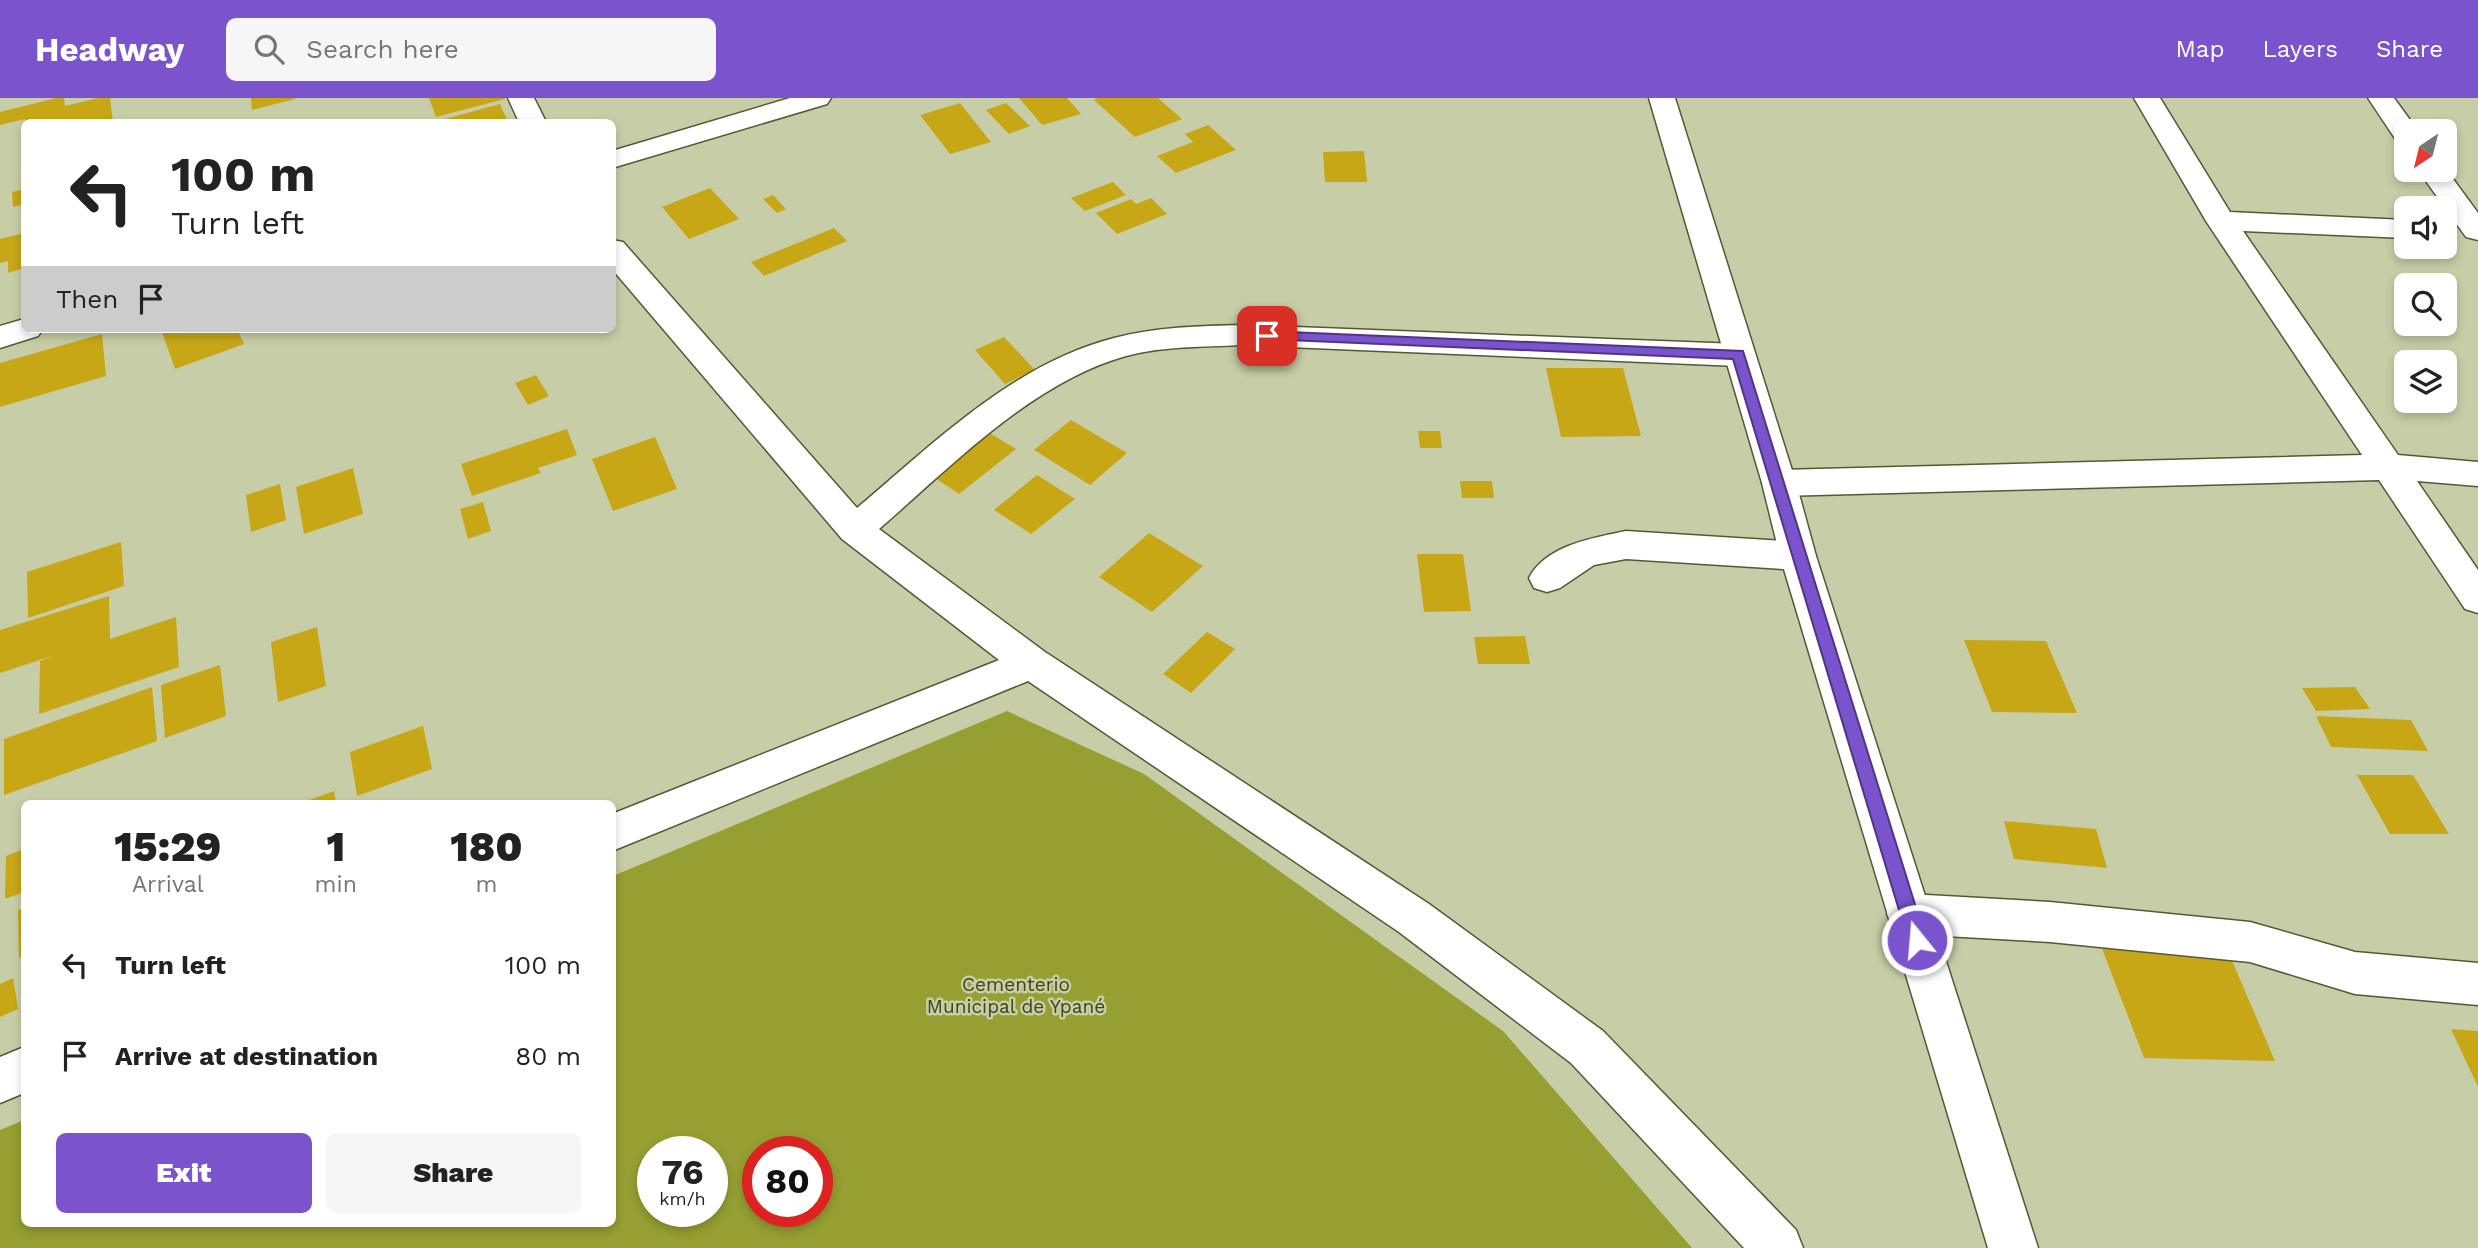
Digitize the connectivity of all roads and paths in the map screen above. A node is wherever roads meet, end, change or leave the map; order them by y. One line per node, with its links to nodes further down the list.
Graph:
1 (521, 98): 6 (main road)
2 (818, 98): 8 (main road)
3 (1662, 98): 17 (main road)
4 (2147, 98): 10 (main road)
5 (2381, 98): 7 (main road)
6 (531, 119)
7 (2396, 119)
8 (616, 159)
9 (2441, 182): 13 (main road)
10 (2221, 221): 11 (main road); 18 (main road)
11 (2394, 228)
12 (2457, 230): 13 (main road)
13 (2477, 231)
14 (616, 254): 21 (main road)
15 (21, 331): 16 (main road)
16 (0, 337)
17 (1738, 355): 20 (main road); 21 (main road)
18 (2390, 467): 19 (main road); 20 (main road); 24 (main road)
19 (2478, 474)
20 (1779, 483): 22 (main road)
21 (855, 530): 25 (main road)
22 (1798, 556): 23 (main road); 27 (main road)
23 (1547, 578)
24 (2478, 599)
25 (1031, 663): 26 (main road); 31 (main road)
26 (616, 830)
27 (1909, 914): 28 (main road); 32 (main road)
28 (2478, 984)
29 (21, 1071): 30 (main road)
30 (0, 1080)
31 (1778, 1248)
32 (2013, 1248)

